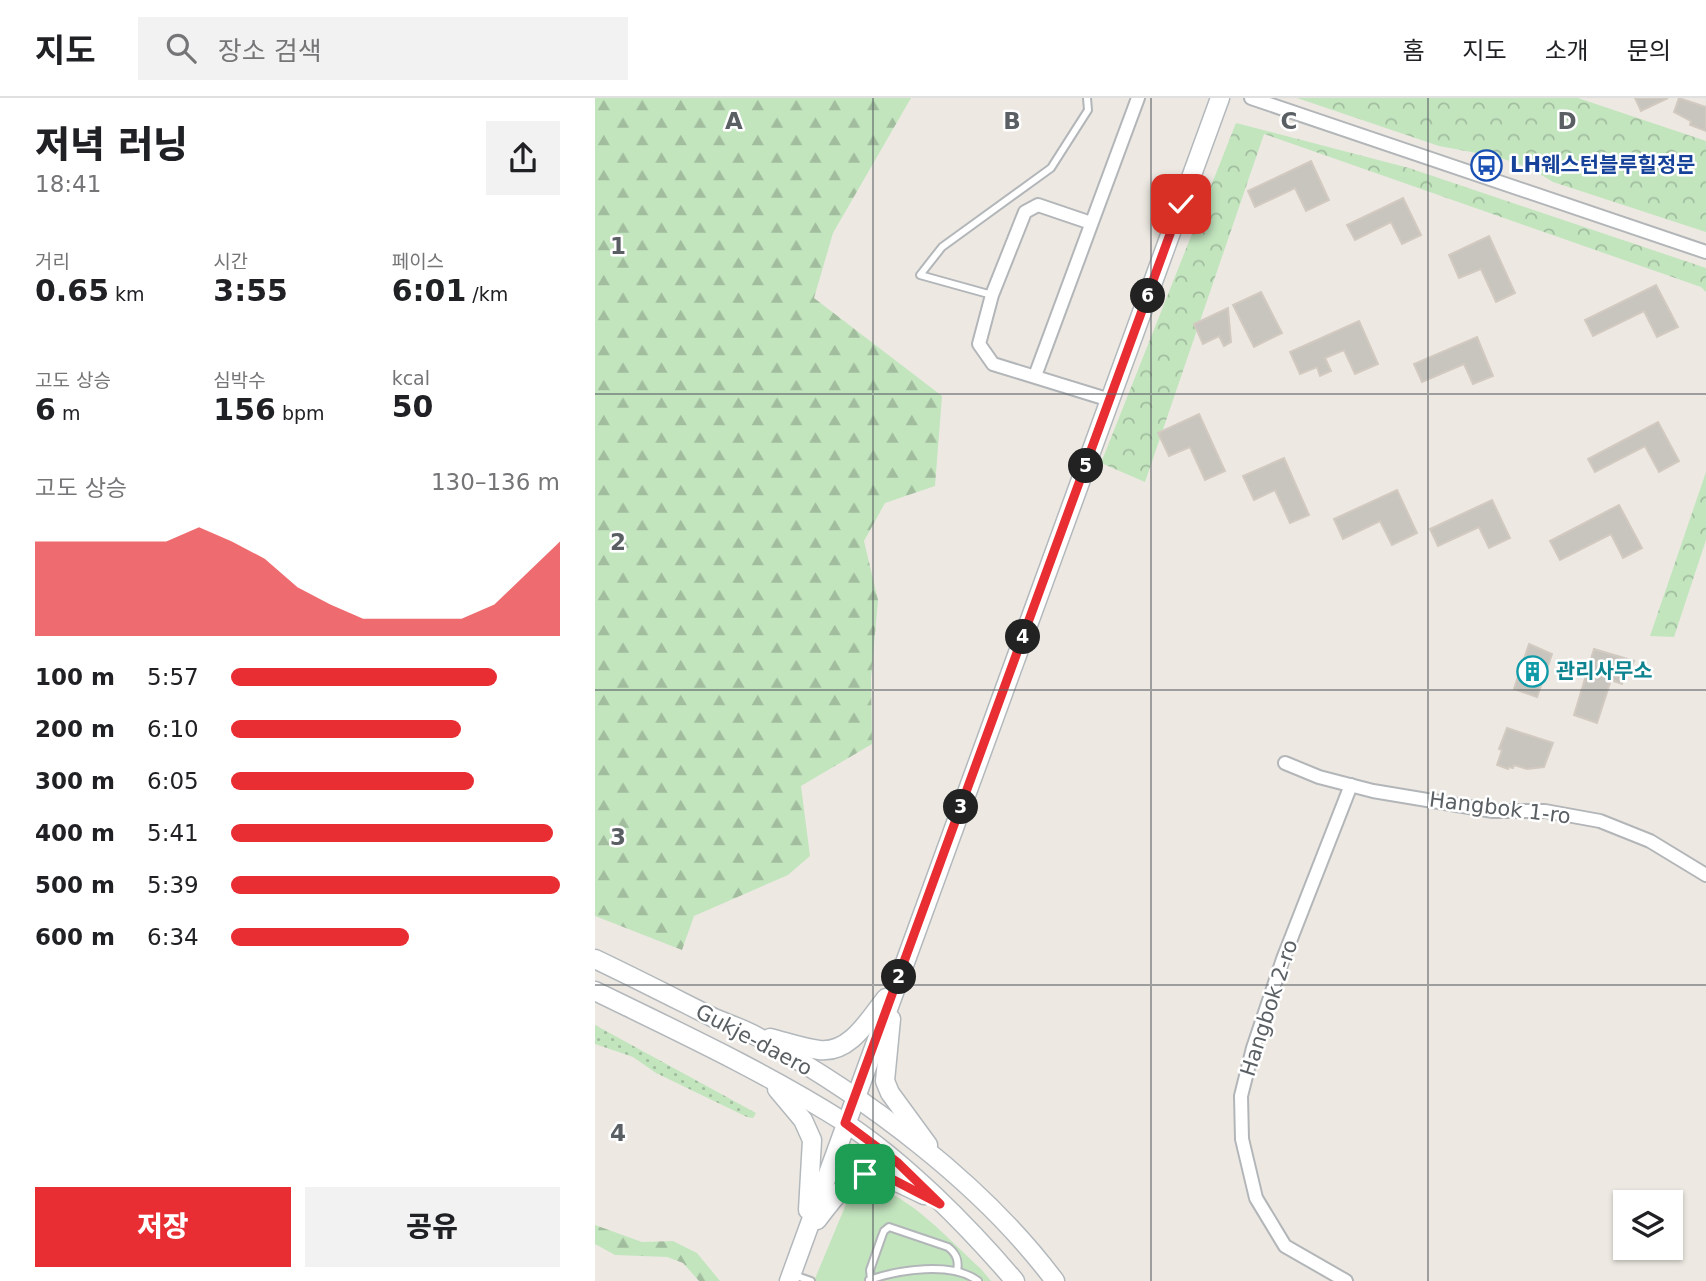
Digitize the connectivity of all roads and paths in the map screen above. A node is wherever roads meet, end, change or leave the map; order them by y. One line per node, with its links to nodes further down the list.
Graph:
1 (1087, 98): 7 (lane)
2 (1138, 98): 5 (street)
3 (1220, 98): 9 (main road)
4 (1251, 98): 6 (street)
5 (1091, 223): 7 (street); 8 (street)
6 (1706, 252)
7 (992, 295): 8 (street)
8 (1035, 376): 9 (street)
9 (1110, 400): 14 (main road)
10 (1285, 763): 11 (street, Hangbok 1-ro)
11 (1352, 785): 12 (street, Hangbok 1-ro); 30 (street, Hangbok 2-ro)
12 (1706, 875)
13 (595, 959): 16 (main road, Gukje-daero)
14 (895, 988): 16 (main road); 18 (main road); 20 (main road)
15 (595, 991): 17 (main road, Gukje-daero)
16 (756, 1036): 18 (main road, Gukje-daero)
17 (766, 1075): 19 (main road, Gukje-daero); 22 (main road)
18 (855, 1098): 19 (main road); 20 (main road, Gukje-daero)
19 (845, 1123): 21 (main road, Gukje-daero); 22 (main road)
20 (941, 1162): 29 (main road, Gukje-daero)
21 (940, 1204): 22 (main road); 28 (main road, Gukje-daero)
22 (806, 1234): 24 (main road)
23 (957, 1271): 25 (lane); 25 (lane); 27 (lane)
24 (791, 1278): 26 (lane)
25 (869, 1280)
26 (811, 1281)
27 (978, 1281)
28 (1016, 1281)
29 (1055, 1281)
30 (1346, 1281)

